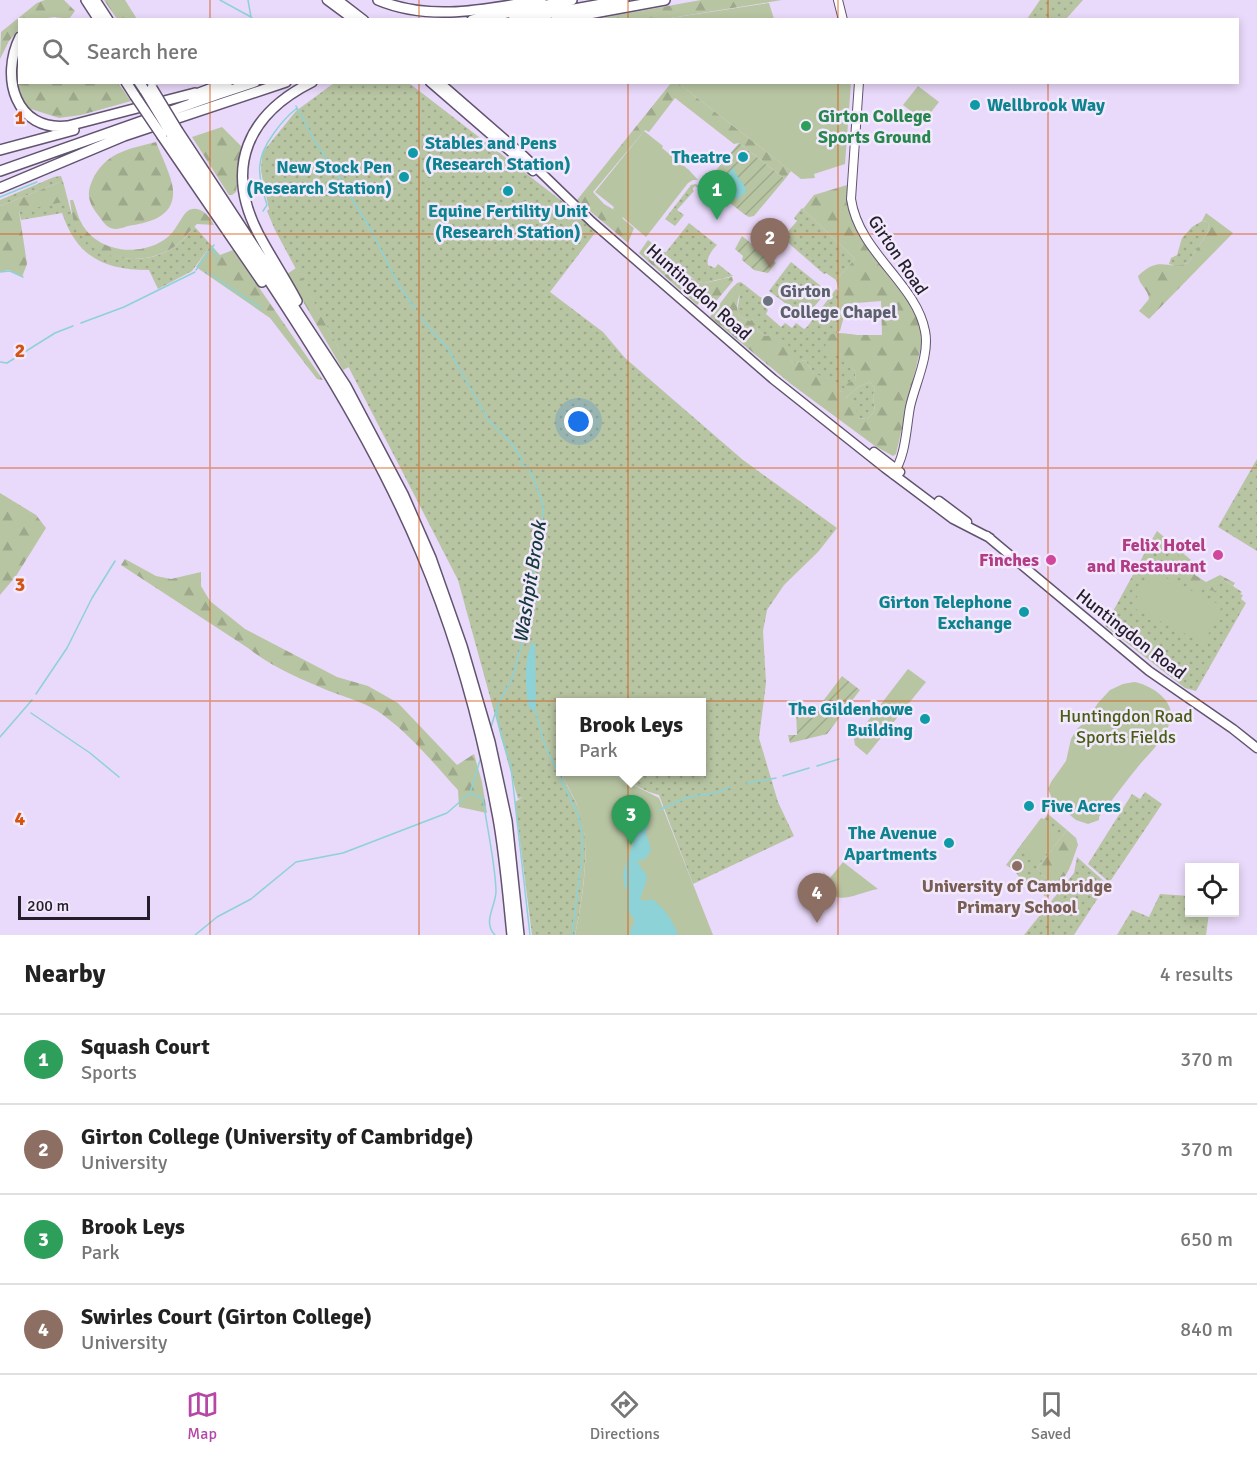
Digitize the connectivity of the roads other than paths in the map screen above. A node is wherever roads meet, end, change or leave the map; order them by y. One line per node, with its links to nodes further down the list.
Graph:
1 (86, 0): 11 (highway)
2 (95, 0): 12 (highway)
3 (327, 0): 13 (main road)
4 (338, 0): 14 (main road)
5 (378, 0): 6 (highway)
6 (541, 0)
7 (572, 0): 15 (highway)
8 (624, 0): 16 (highway)
9 (665, 0): 17 (highway)
10 (838, 0): 18 (street)
11 (98, 18)
12 (107, 18)
13 (351, 18)
14 (361, 18)
15 (482, 18)
16 (524, 18)
17 (567, 18)
18 (842, 18)
19 (18, 40): 29 (highway)
20 (127, 84): 31 (highway, bridge)
21 (222, 84): 29 (highway)
22 (249, 84): 30 (highway)
23 (280, 84): 32 (highway)
24 (309, 84): 37 (highway)
25 (432, 84): 34 (main road, Huntingdon Road)
26 (441, 84): 34 (main road, Huntingdon Road)
27 (859, 84): 38 (street, Girton Road)
28 (148, 87): 31 (highway, bridge)
29 (195, 93): 33 (highway)
30 (219, 94): 32 (highway); 35 (highway)
31 (170, 133): 37 (highway); 40 (highway)
32 (124, 136): 36 (highway)
33 (0, 150)
34 (514, 152): 38 (main road, Huntingdon Road)
35 (0, 171)
36 (0, 188)
37 (313, 335): 41 (highway)
38 (894, 471): 39 (main road, Huntingdon Road)
39 (1257, 748)
40 (512, 935)
41 (519, 935)

